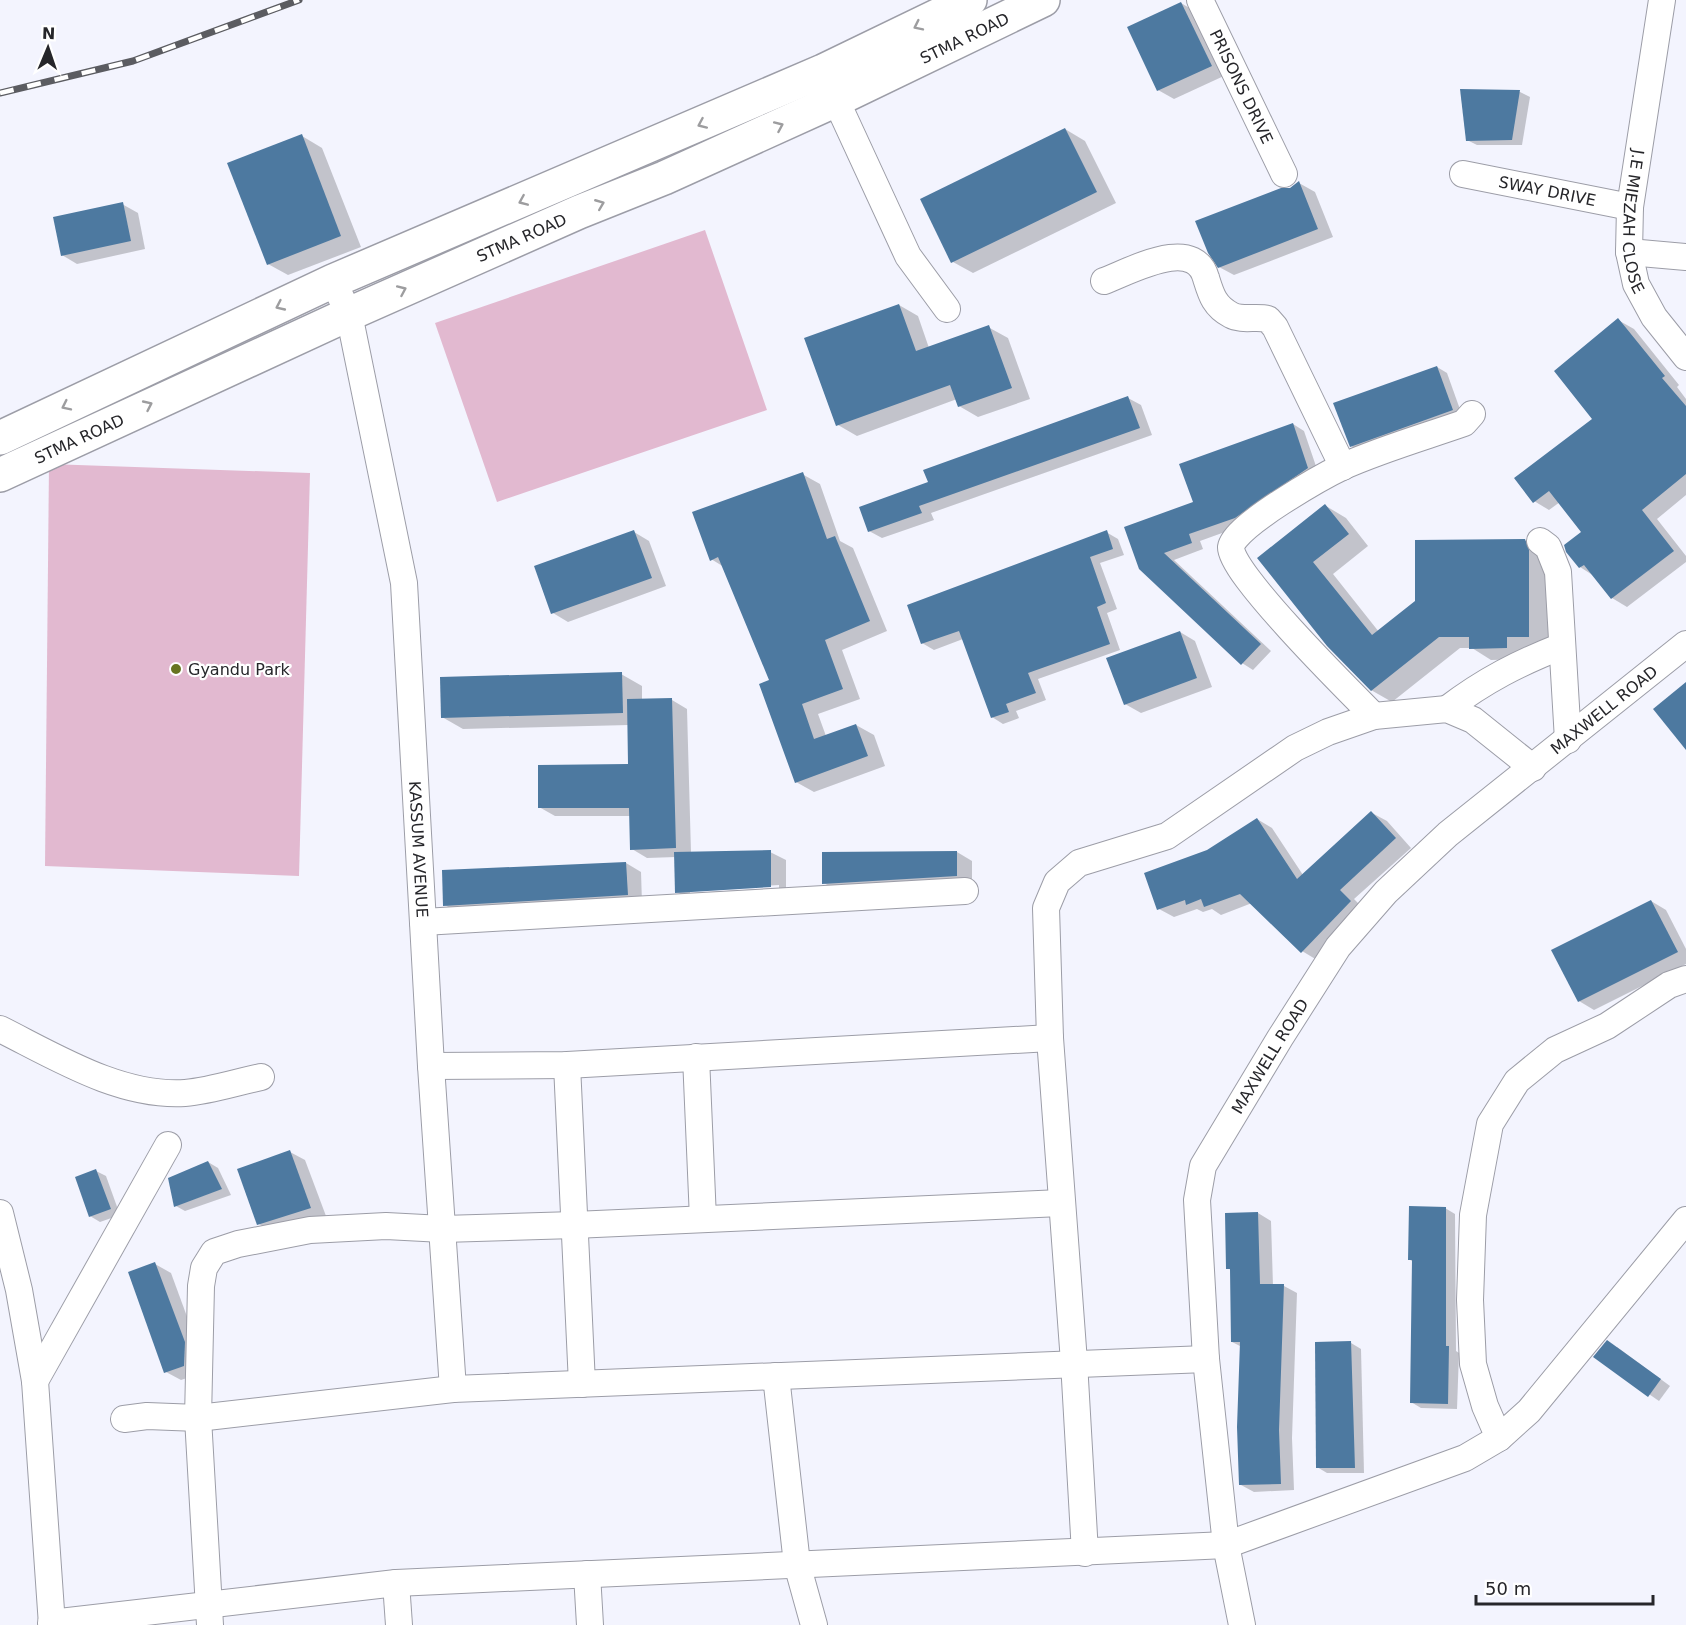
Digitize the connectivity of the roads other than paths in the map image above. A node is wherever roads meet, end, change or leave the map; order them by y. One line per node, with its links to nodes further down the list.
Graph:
1 (970, 0): 11 (main road, STMA ROAD, one-way to 11)
2 (1042, 0): 5 (main road, STMA ROAD)
3 (1200, 0): 6 (street, PRISONS DRIVE)
4 (1662, 0): 8 (street, J.E MIEZAH CLOSE)
5 (836, 100): 13 (street); 14 (main road, STMA ROAD, one-way to 5)
6 (1284, 174)
7 (1463, 174): 8 (street, SWAY DRIVE)
8 (1630, 207): 9 (street, J.E MIEZAH CLOSE)
9 (1629, 252): 10 (street); 15 (street, J.E MIEZAH CLOSE)
10 (1686, 257)
11 (333, 281): 14 (street, KASSUM AVENUE); 17 (main road, STMA ROAD, one-way to 17)
12 (1104, 281): 18 (street)
13 (947, 309)
14 (349, 314): 19 (main road, STMA ROAD, one-way to 14); 28 (street, KASSUM AVENUE)
15 (1686, 357)
16 (1472, 414): 18 (street)
17 (0, 438)
18 (1343, 466): 24 (street)
19 (0, 475)
20 (1540, 541): 22 (street)
21 (1686, 644): 25 (street, MAXWELL ROAD)
22 (1562, 646): 23 (street); 25 (street)
23 (1447, 709): 24 (street); 26 (street)
24 (1374, 716): 31 (street)
25 (1568, 740): 26 (street, MAXWELL ROAD)
26 (1533, 768): 43 (street, MAXWELL ROAD)
27 (965, 891): 28 (street)
28 (423, 922): 34 (street, KASSUM AVENUE)
29 (1686, 979): 51 (street)
30 (0, 1029): 35 (street)
31 (1050, 1038): 32 (street); 37 (street)
32 (696, 1057): 33 (street); 39 (street)
33 (567, 1065): 34 (street); 41 (street)
34 (431, 1066): 42 (street, KASSUM AVENUE)
35 (261, 1077)
36 (168, 1145): 46 (street)
37 (1061, 1203): 39 (street); 44 (street)
38 (0, 1213): 46 (street)
39 (703, 1219): 41 (street)
40 (1686, 1220): 51 (street)
41 (574, 1224): 42 (street); 47 (street)
42 (443, 1229): 48 (street, KASSUM AVENUE); 50 (street)
43 (1206, 1359): 44 (street); 52 (street, MAXWELL ROAD)
44 (1074, 1362): 45 (street); 53 (street)
45 (776, 1376): 47 (street); 54 (street)
46 (35, 1381): 58 (street)
47 (582, 1384): 48 (street)
48 (453, 1389): 50 (street)
49 (123, 1419): 50 (street)
50 (198, 1419): 57 (street)
51 (1499, 1438): 52 (street)
52 (1226, 1545): 53 (street); 62 (street, MAXWELL ROAD)
53 (1085, 1553): 54 (street)
54 (797, 1564): 55 (street); 61 (street)
55 (587, 1574): 56 (street); 60 (street)
56 (396, 1584): 57 (street); 59 (street)
57 (209, 1615): 58 (street)
58 (52, 1624)
59 (399, 1625)
60 (590, 1625)
61 (814, 1625)
62 (1242, 1625)

